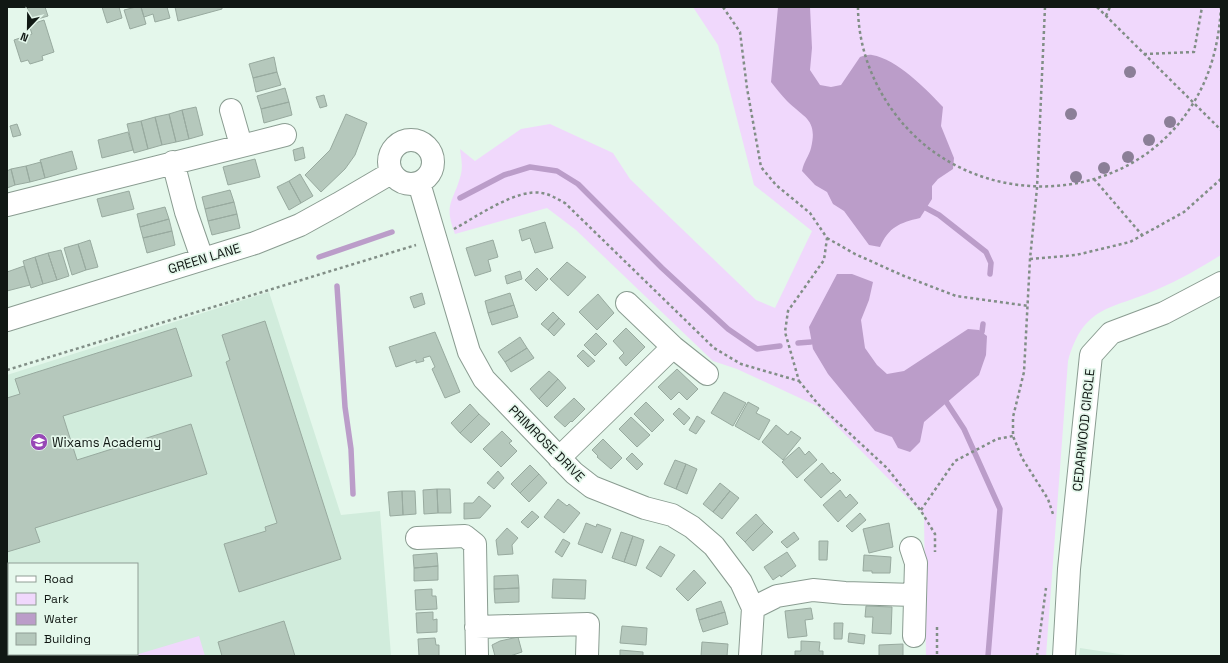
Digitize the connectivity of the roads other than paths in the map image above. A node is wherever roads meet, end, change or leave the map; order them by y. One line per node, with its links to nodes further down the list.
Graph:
1 (231, 110): 3 (street)
2 (285, 135): 3 (street)
3 (241, 145): 4 (street)
4 (173, 162): 7 (street); 8 (street)
5 (391, 173): 6 (street); 6 (street); 8 (street, GREEN LANE)
6 (419, 183): 14 (street, PRIMROSE DRIVE)
7 (7, 205)
8 (202, 258): 11 (street, GREEN LANE)
9 (1221, 283): 24 (street, CEDARWOOD CIRCLE)
10 (627, 303): 12 (street)
11 (7, 320)
12 (673, 347): 13 (street); 14 (street)
13 (707, 374)
14 (559, 458): 18 (street, PRIMROSE DRIVE)
15 (418, 538): 19 (street)
16 (911, 548): 17 (street)
17 (916, 595): 18 (street); 20 (street)
18 (753, 608): 23 (street, PRIMROSE DRIVE)
19 (476, 627): 21 (street); 22 (street)
20 (914, 636)
21 (477, 656)
22 (587, 656)
23 (750, 656)
24 (1064, 656)

